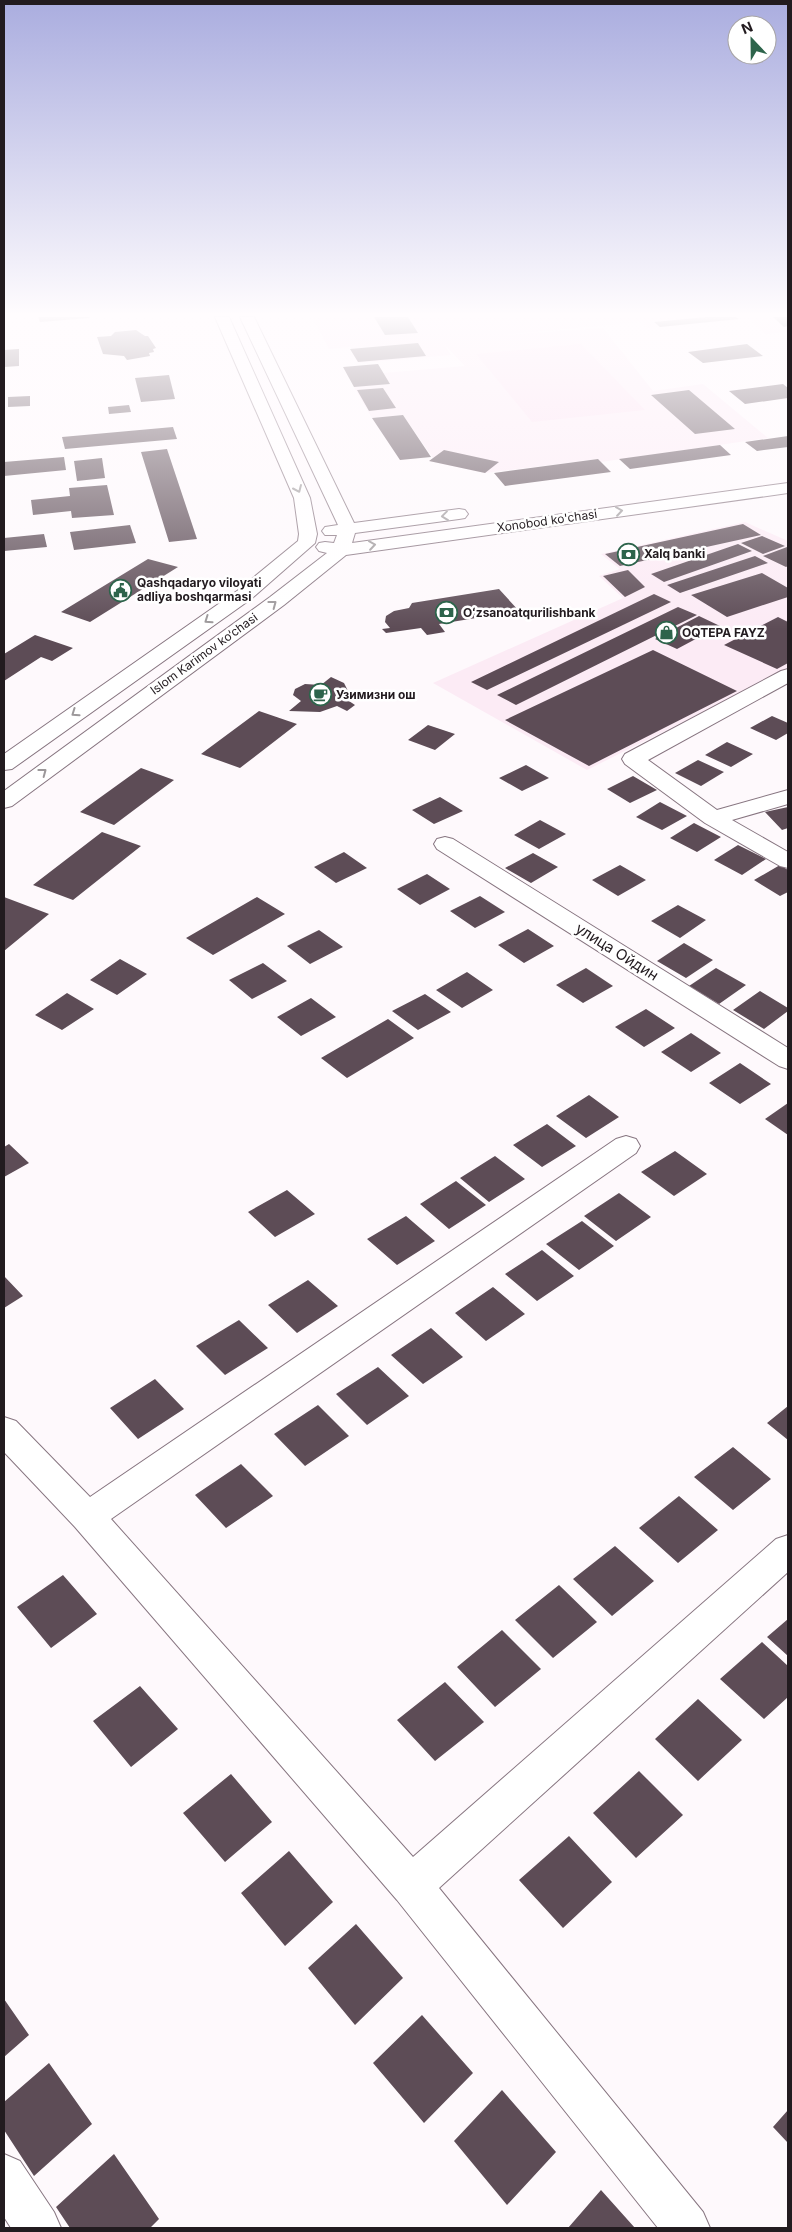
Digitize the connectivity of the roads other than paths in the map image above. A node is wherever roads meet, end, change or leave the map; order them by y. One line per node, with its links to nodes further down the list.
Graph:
1 (268, 421): 8 (main road, one-way to 8)
2 (297, 421): 7 (main road)
3 (788, 472): 4 (main road)
4 (704, 483)
5 (788, 488): 9 (main road, Xonobod ko'chasi, one-way to 5)
6 (474, 512): 7 (main road, one-way to 7)
7 (348, 528): 8 (main road); 9 (main road)
8 (307, 539): 9 (main road, Xonobod ko'chasi); 11 (main road, Islom Karimov ko‘chasi, one-way to 11)
9 (340, 550): 12 (main road, Islom Karimov ko‘chasi, one-way to 9)
10 (788, 675): 16 (main road)
11 (39, 738): 12 (main road); 13 (main road, Islom Karimov ko‘chasi)
12 (75, 748): 15 (main road, Islom Karimov ko‘chasi, one-way to 12)
13 (4, 764)
14 (788, 797): 16 (main road)
15 (4, 801)
16 (713, 818): 18 (main road)
17 (445, 844): 19 (main road, улица Ойдин)
18 (788, 861)
19 (788, 1060)
20 (626, 1146): 22 (main road)
21 (4, 1430): 22 (main road)
22 (87, 1517): 24 (main road)
23 (788, 1550): 24 (main road)
24 (411, 1886): 27 (main road)
25 (4, 2177): 26 (main road)
26 (38, 2228)
27 (687, 2228)

